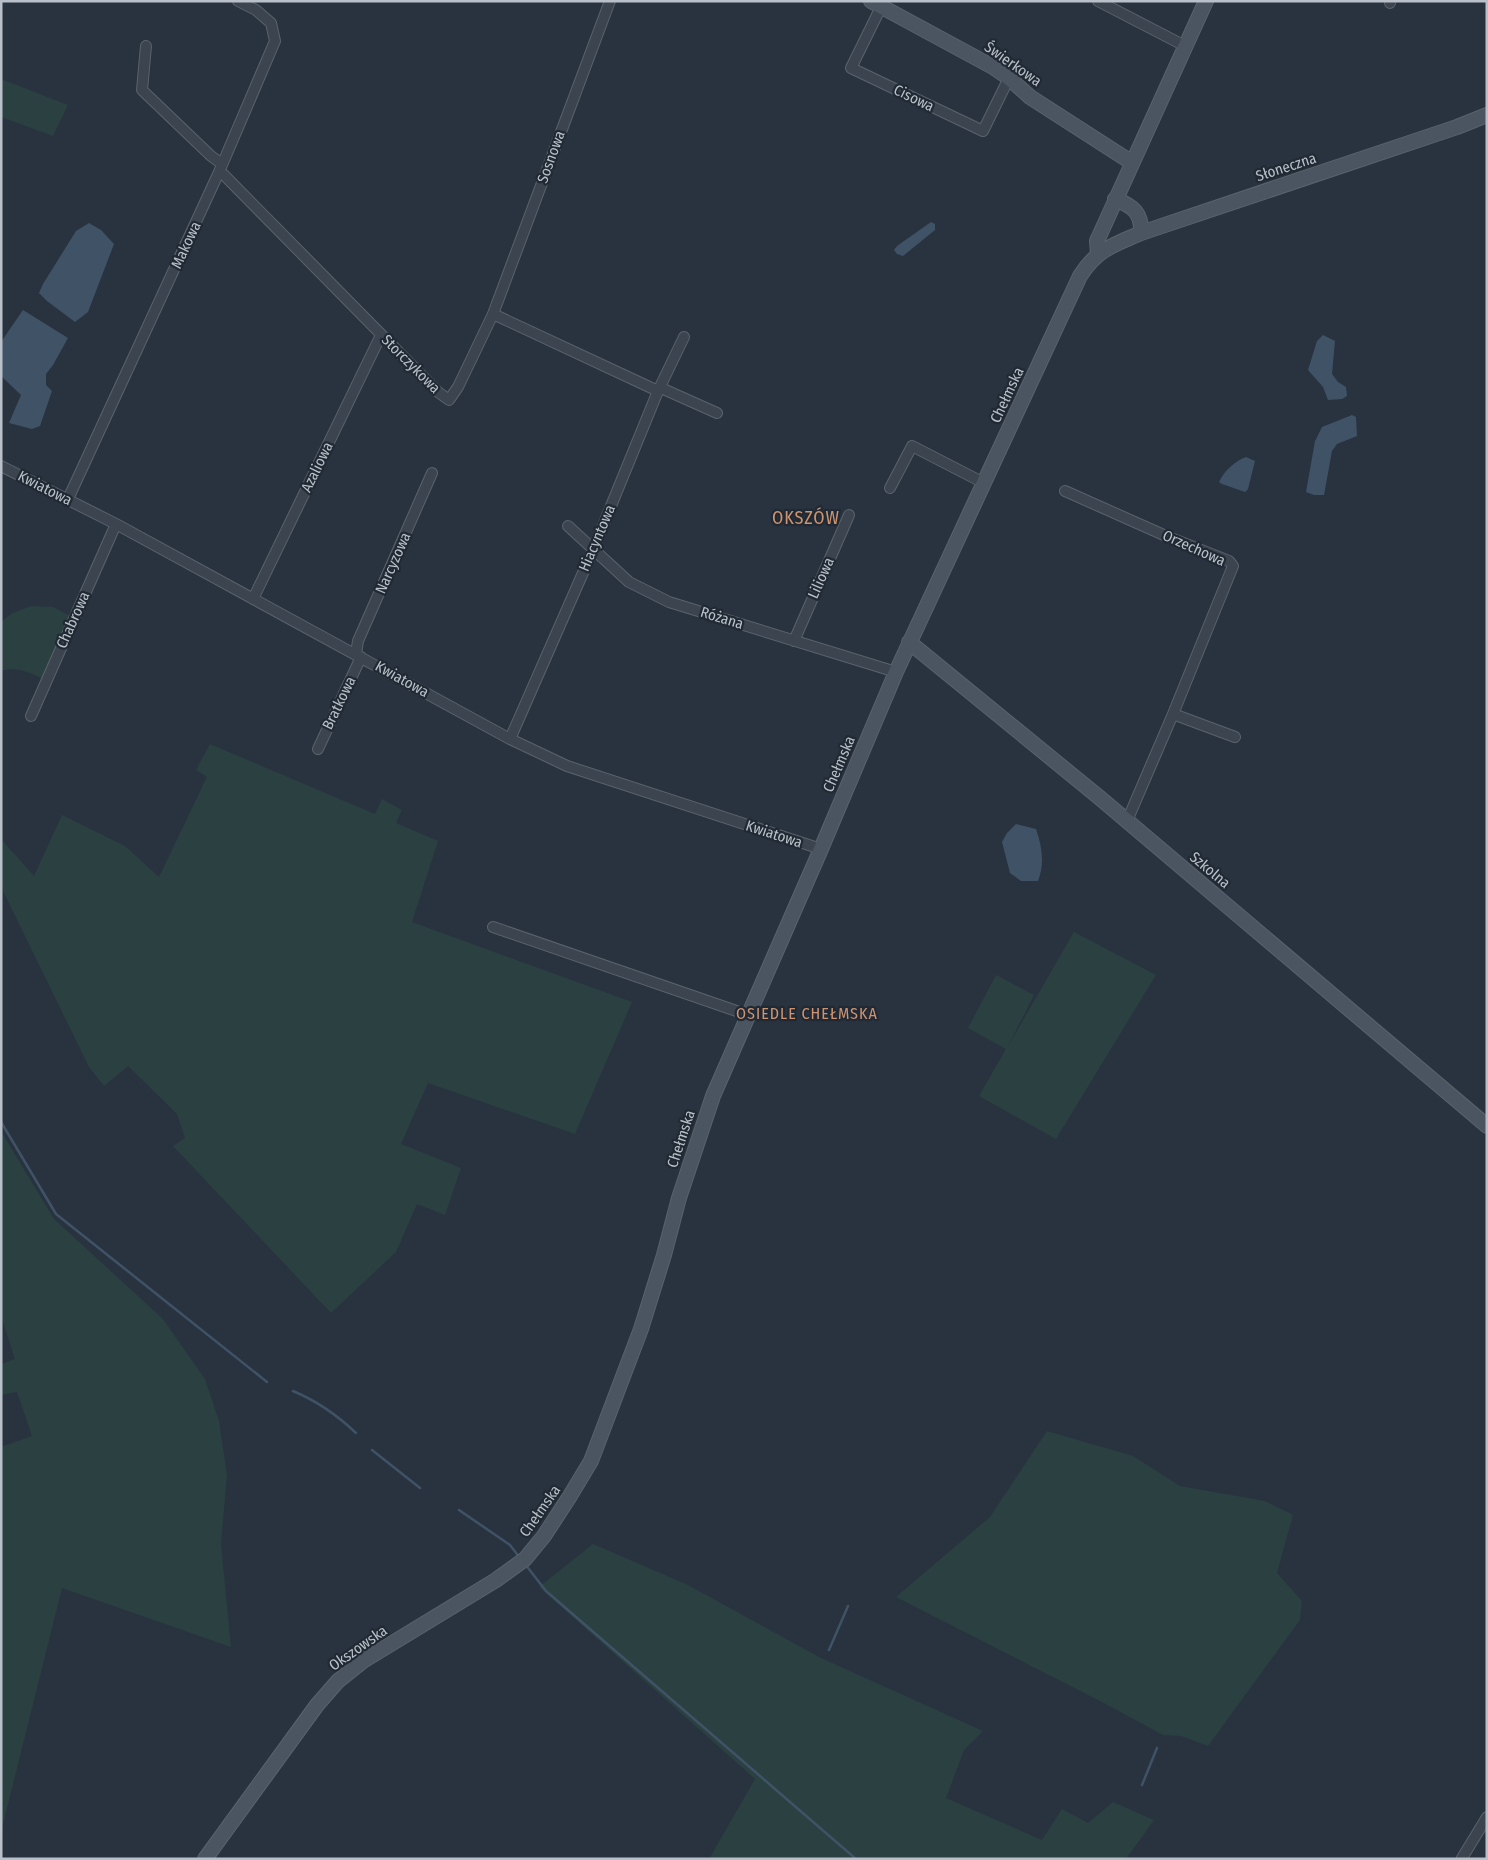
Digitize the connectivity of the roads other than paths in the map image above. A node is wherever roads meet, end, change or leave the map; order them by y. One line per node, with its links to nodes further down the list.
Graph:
1 (238, 1): 11 (street, Makowa)
2 (610, 1): 15 (street, Sosnowa)
3 (1098, 1): 7 (street)
4 (1206, 1): 7 (main road)
5 (876, 4): 8 (main road, Świerkowa); 8 (street, Cisowa)
6 (146, 46): 11 (street, Storczykowa)
7 (1185, 46): 10 (main road)
8 (1009, 78): 10 (main road, Świerkowa)
9 (1487, 115): 13 (main road, Słoneczna)
10 (1131, 162): 12 (main road)
11 (221, 168): 16 (street, Storczykowa); 25 (street, Makowa)
12 (1115, 199): 13 (main road); 14 (main road)
13 (1141, 232): 14 (main road, Słoneczna)
14 (1098, 254): 22 (main road, Chełmska)
15 (493, 314): 16 (street, Storczykowa); 18 (street)
16 (381, 335): 30 (street, Azaliowa)
17 (684, 337): 18 (street, Hiacyntowa)
18 (660, 389): 19 (street); 29 (street, Hiacyntowa)
19 (717, 413)
20 (1, 466): 25 (street, Kwiatowa)
21 (432, 473): 33 (street, Narcyzowa)
22 (984, 483): 23 (street); 32 (main road, Chełmska)
23 (890, 488)
24 (1065, 491): 35 (street, Orzechowa)
25 (68, 499): 27 (street, Kwiatowa)
26 (849, 515): 31 (street, Liliowa)
27 (116, 524): 30 (street, Kwiatowa); 36 (street, Chabrowa)
28 (568, 526): 29 (street, Różana)
29 (593, 550): 31 (street, Różana); 38 (street, Hiacyntowa)
30 (253, 599): 33 (street, Kwiatowa)
31 (794, 640): 34 (street, Różana)
32 (909, 642): 34 (main road, Chełmska); 40 (main road, Szkolna)
33 (359, 656): 38 (street, Kwiatowa); 39 (street, Bratkowa)
34 (896, 672): 41 (main road, Chełmska)
35 (1173, 714): 37 (street); 40 (street, Orzechowa)
36 (31, 716)
37 (1235, 737)
38 (510, 739): 41 (street, Kwiatowa)
39 (318, 749)
40 (1127, 821): 44 (main road, Szkolna)
41 (821, 849): 43 (main road, Chełmska)
42 (494, 927): 43 (street)
43 (748, 1015): 45 (main road, Chełmska)
44 (1487, 1126)
45 (531, 1552): 48 (main road, Okszowska)
46 (1487, 1817): 47 (street)
47 (1462, 1858)
48 (205, 1859)

